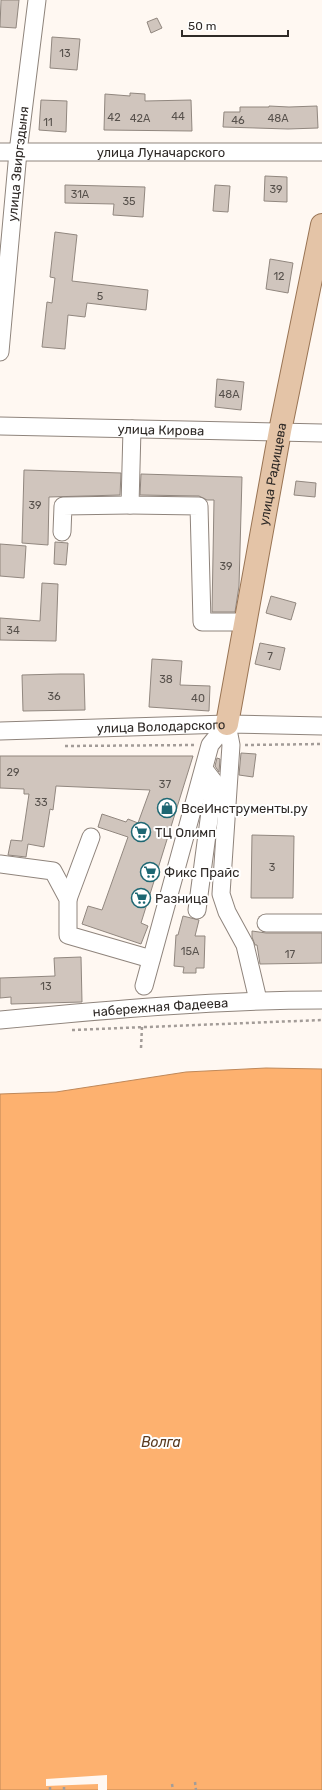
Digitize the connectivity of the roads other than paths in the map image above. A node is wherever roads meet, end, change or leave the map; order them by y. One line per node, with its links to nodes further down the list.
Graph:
1 (37, 0): 3 (street, улица Звиргздыня)
2 (0, 152): 3 (street, улица Луначарского)
3 (18, 152): 4 (street, улица Луначарского); 6 (street, улица Звиргздыня)
4 (322, 152)
5 (322, 225): 9 (main road, улица Радищева)
6 (0, 352)
7 (0, 426): 8 (street, улица Кирова)
8 (132, 428): 9 (street, улица Кирова); 11 (street)
9 (280, 431): 10 (street, улица Кирова); 13 (main road, улица Радищева)
10 (322, 433)
11 (130, 505): 12 (street); 13 (street)
12 (62, 532)
13 (245, 622): 16 (main road, улица Радищева)
14 (322, 726): 16 (street, улица Володарского)
15 (0, 731): 16 (street, улица Володарского)
16 (229, 734): 17 (street); 18 (street)
17 (204, 769): 19 (street); 26 (street)
18 (230, 769): 19 (street); 28 (street)
19 (214, 782): 23 (street)
20 (91, 837): 22 (street)
21 (0, 864): 22 (street)
22 (68, 899): 26 (street)
23 (197, 910)
24 (266, 922): 25 (street)
25 (322, 923)
26 (151, 959): 27 (street)
27 (144, 986)
28 (258, 1000): 29 (street, набережная Фадеева); 30 (street, набережная Фадеева)
29 (322, 1000)
30 (0, 1020)

